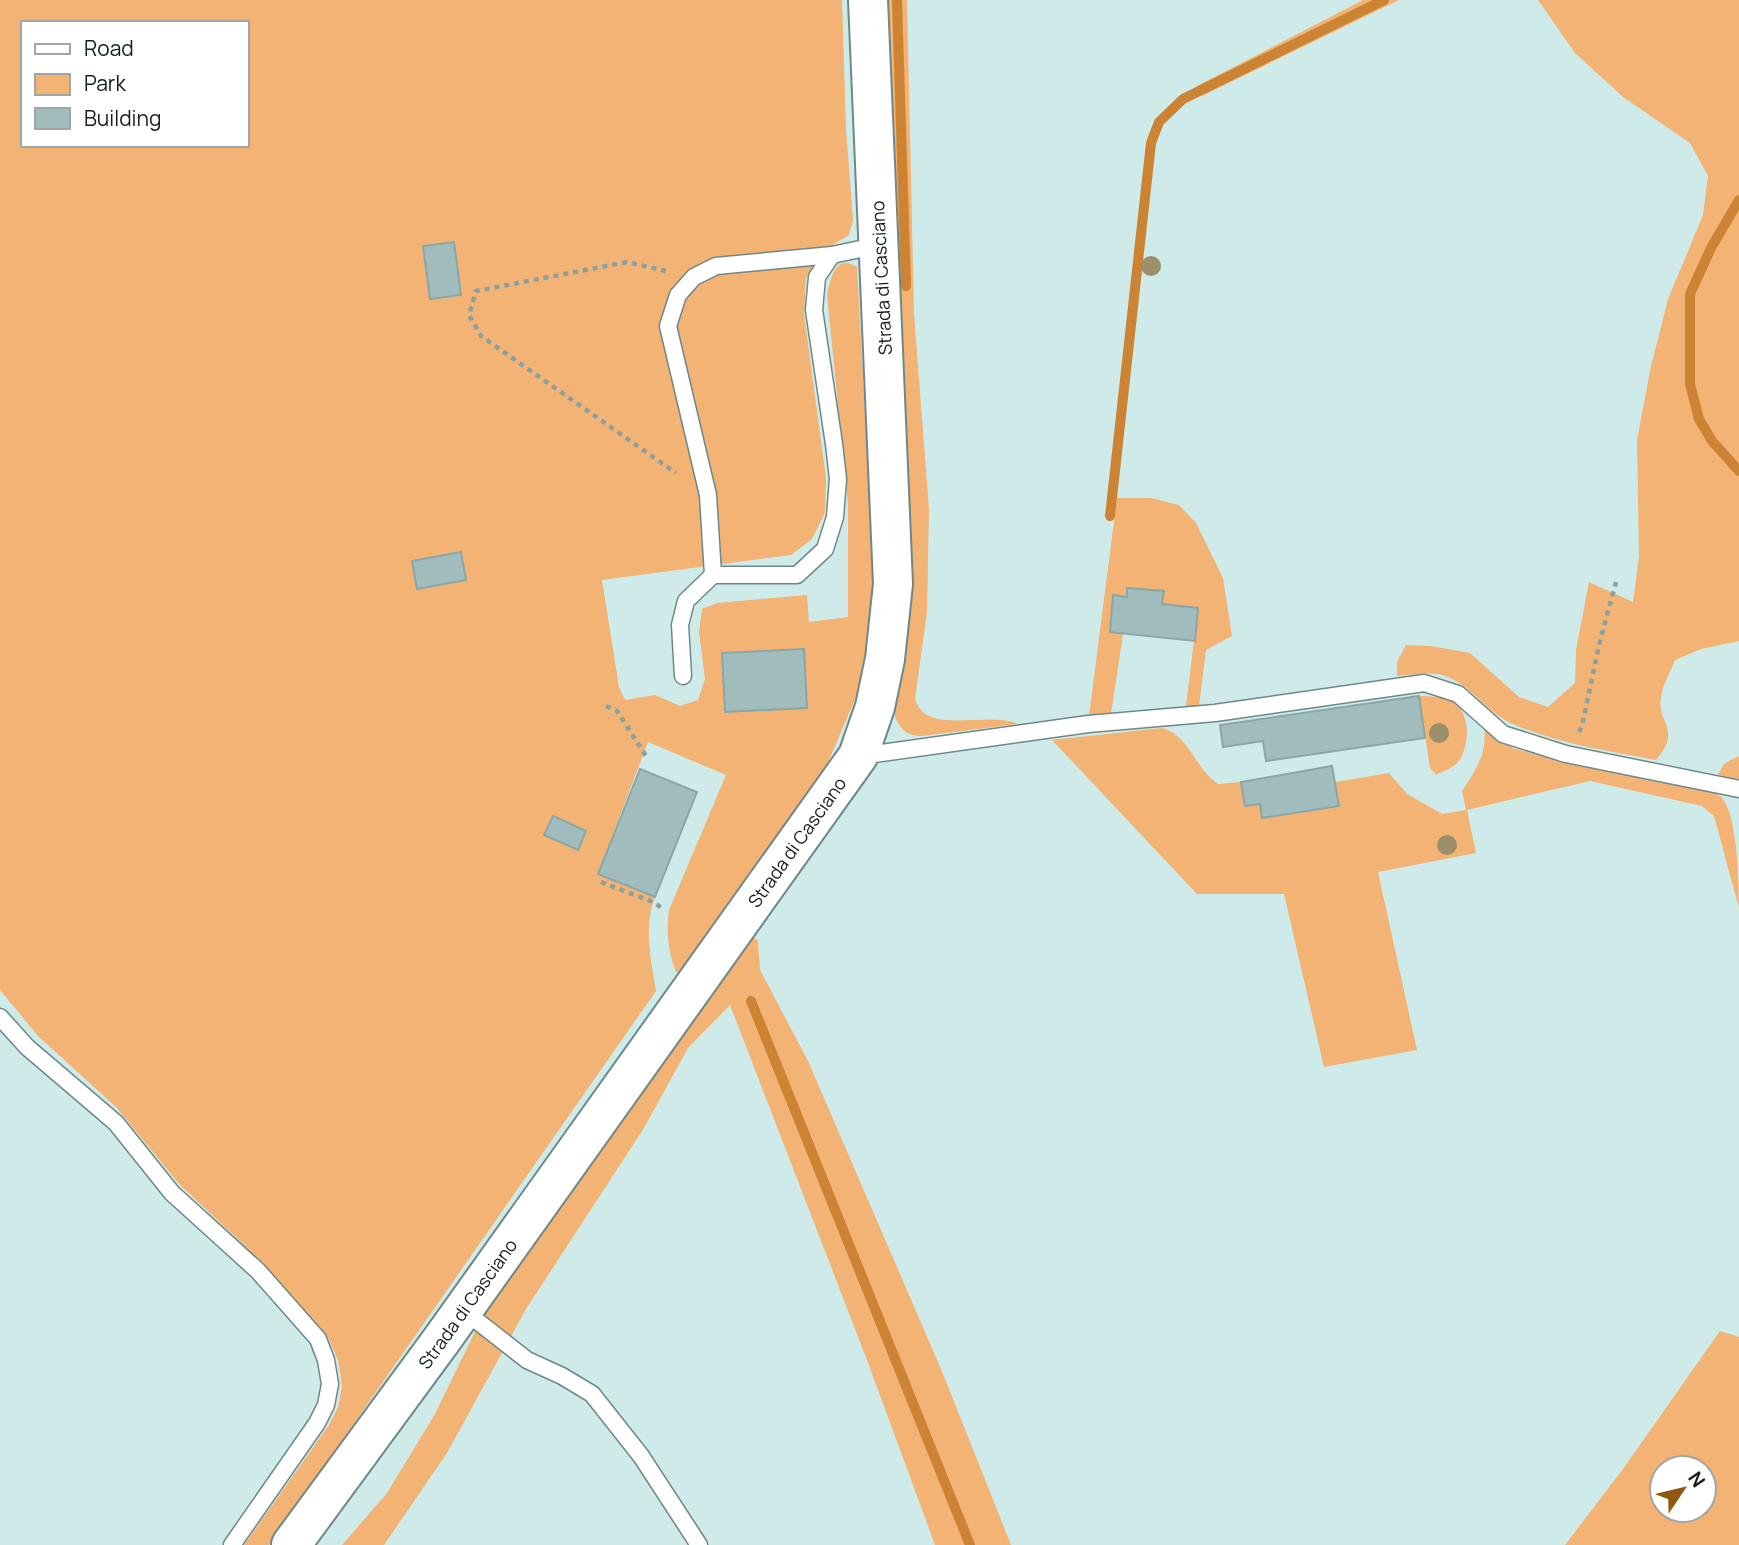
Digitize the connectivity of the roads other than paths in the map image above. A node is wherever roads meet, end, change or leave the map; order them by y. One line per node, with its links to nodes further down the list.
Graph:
1 (868, 0): 2 (street, Strada di Casciano)
2 (879, 245): 3 (lane); 6 (street, Strada di Casciano)
3 (832, 255): 4 (lane); 4 (lane)
4 (713, 575): 5 (lane)
5 (683, 676)
6 (858, 756): 7 (lane); 9 (street, Strada di Casciano)
7 (1739, 789)
8 (0, 1017): 10 (lane)
9 (463, 1310): 11 (street, Strada di Casciano); 12 (lane)
10 (232, 1545)
11 (291, 1545)
12 (699, 1545)

